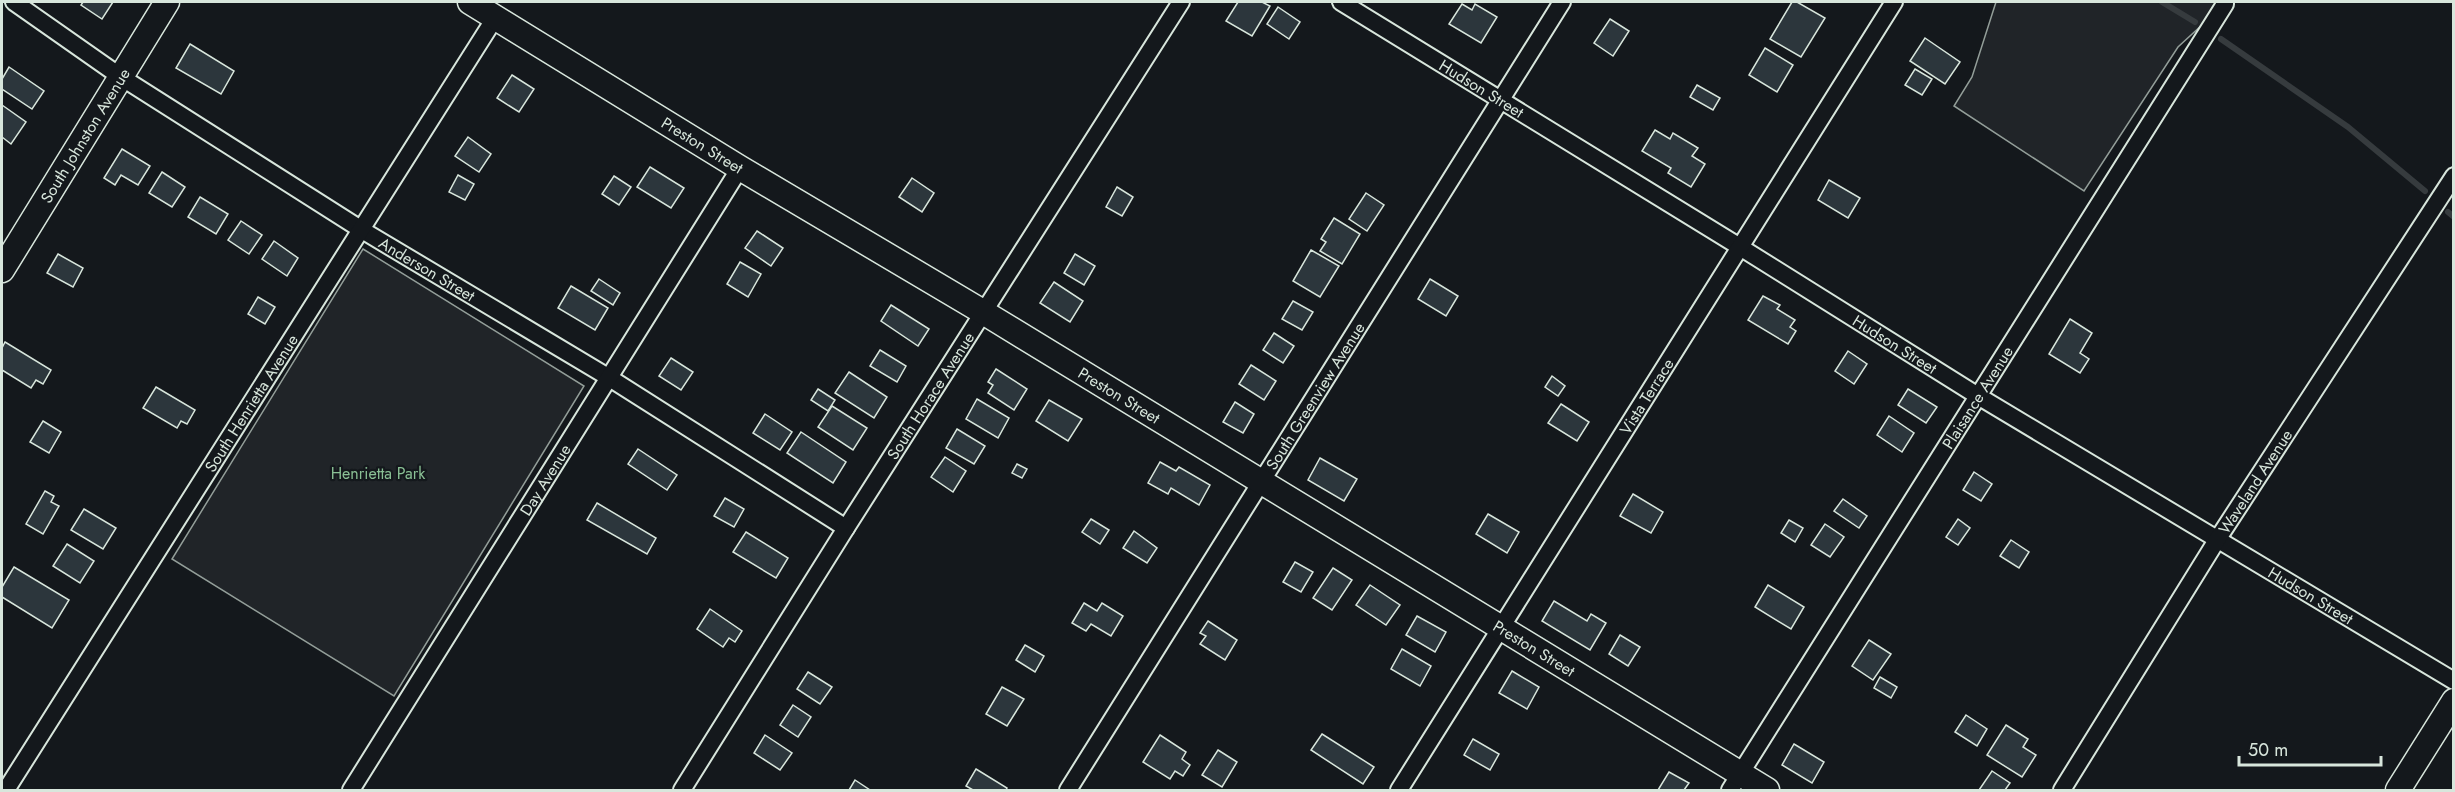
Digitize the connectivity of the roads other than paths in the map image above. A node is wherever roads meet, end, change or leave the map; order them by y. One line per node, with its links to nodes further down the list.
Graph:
1 (14, 2): 10 (street, Anderson Street)
2 (167, 2): 10 (street, South Johnston Avenue)
3 (470, 2): 9 (street, Preston Street)
4 (1181, 2): 17 (street, South Horace Avenue)
5 (1341, 2): 11 (street, Hudson Street)
6 (1562, 2): 11 (street, South Greenview Avenue)
7 (1894, 2): 15 (street, Vista Terrace)
8 (2225, 4): 19 (street, Plaisance Avenue)
9 (495, 18): 12 (street, Preston Street); 14 (street, South Henrietta Avenue)
10 (121, 77): 14 (street, Anderson Street); 16 (street, South Johnston Avenue)
11 (1501, 100): 15 (street, Hudson Street); 20 (street, South Greenview Avenue)
12 (740, 168): 17 (street, Preston Street); 18 (street, Day Avenue)
13 (2454, 176): 22 (street, Waveland Avenue)
14 (362, 230): 18 (street, Anderson Street); 27 (street, South Henrietta Avenue)
15 (1740, 247): 19 (street, Hudson Street); 23 (street, Vista Terrace)
16 (2, 270)
17 (982, 312): 20 (street, Preston Street); 21 (street, South Horace Avenue)
18 (608, 377): 21 (street, Anderson Street); 28 (street, Day Avenue)
19 (1978, 396): 22 (street, Hudson Street); 26 (street, Plaisance Avenue)
20 (1262, 483): 23 (street, Preston Street); 30 (street, South Greenview Avenue)
21 (846, 528): 29 (street, South Horace Avenue)
22 (2217, 540): 24 (street, Hudson Street); 33 (street, Waveland Avenue)
23 (1502, 627): 26 (street, Preston Street); 31 (street, Vista Terrace)
24 (2454, 681)
25 (2454, 701): 34 (street)
26 (1735, 782): 32 (street, Preston Street)
27 (6, 790)
28 (351, 790)
29 (682, 790)
30 (1068, 790)
31 (1399, 790)
32 (1767, 790)
33 (2062, 790)
34 (2398, 790)

